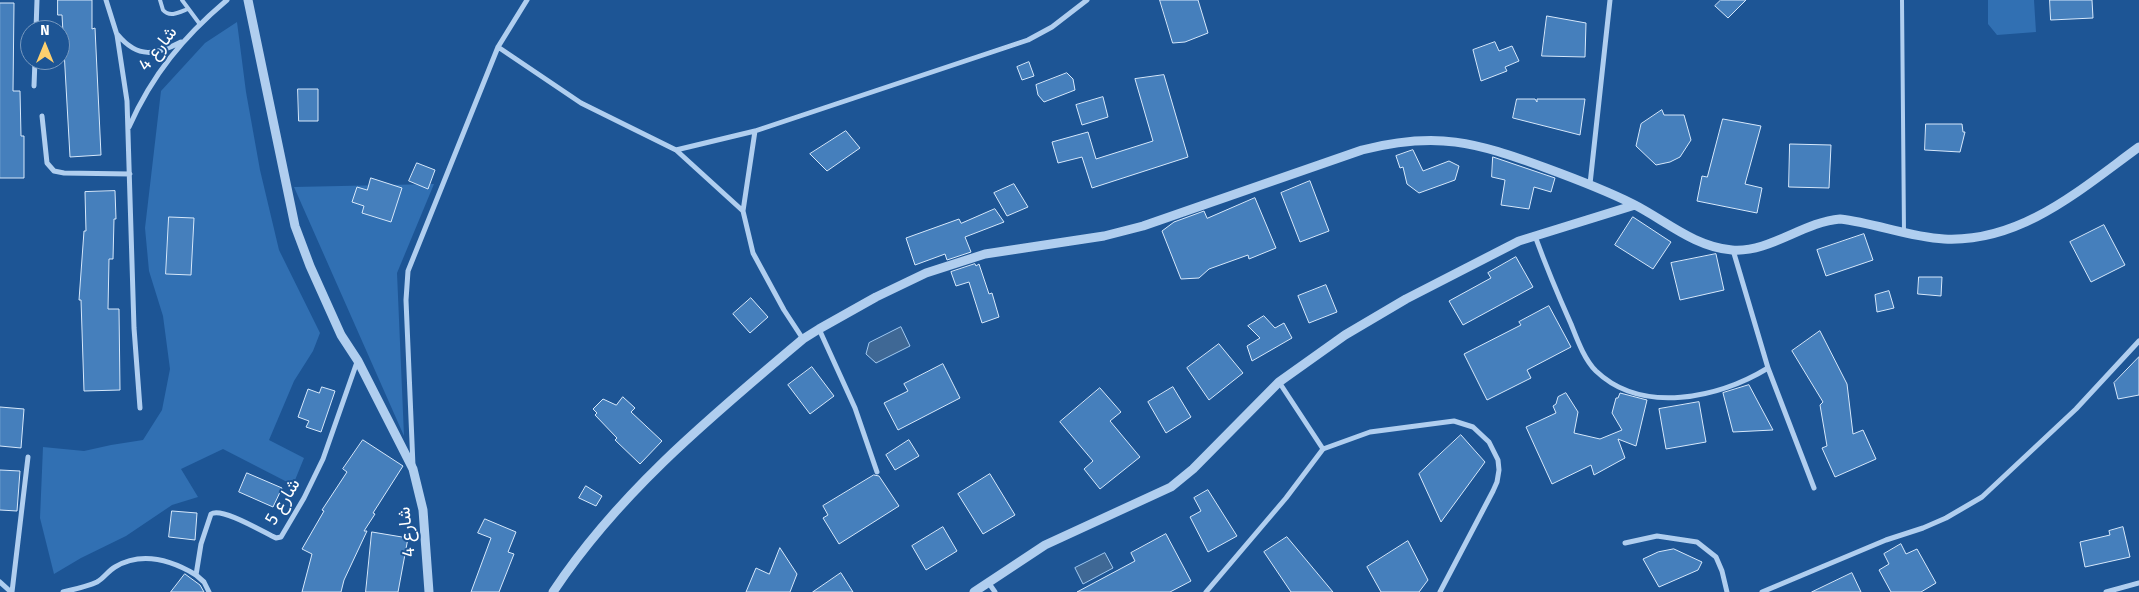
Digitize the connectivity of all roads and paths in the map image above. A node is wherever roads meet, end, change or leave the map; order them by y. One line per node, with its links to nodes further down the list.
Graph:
1 (37, 0): 12 (street)
2 (106, 0): 14 (street)
3 (160, 0): 11 (lane)
4 (182, 0): 11 (lane)
5 (227, 0): 13 (street, شارع 4)
6 (248, 0): 34 (street, شارع 4)
7 (527, 0): 16 (street)
8 (1087, 0): 21 (street)
9 (1610, 0): 25 (street)
10 (1902, 0): 28 (lane)
11 (188, 9): 13 (lane)
12 (36, 20)
13 (199, 23): 15 (street, شارع 4)
14 (117, 35): 15 (street); 20 (street)
15 (184, 40): 20 (street, شارع 4)
16 (498, 47): 23 (street); 40 (street)
17 (35, 70): 18 (street)
18 (34, 86)
19 (42, 116): 24 (street)
20 (128, 128): 24 (street)
21 (755, 131): 23 (street); 27 (street)
22 (2139, 147): 28 (street)
23 (676, 150): 27 (street)
24 (130, 174): 37 (street)
25 (1590, 184): 26 (street); 31 (street)
26 (1635, 205): 29 (street); 30 (street)
27 (743, 211): 32 (street)
28 (1904, 233): 30 (street)
29 (1534, 235): 35 (street); 36 (street)
30 (1732, 250): 35 (street)
31 (818, 329): 32 (street); 41 (street)
32 (803, 339): 52 (street)
33 (2139, 341): 58 (street)
34 (358, 361): 40 (street, شارع 4); 44 (street, شارع 5)
35 (1768, 368): 42 (street)
36 (1279, 382): 38 (street); 46 (street)
37 (140, 408)
38 (1323, 449): 55 (street); 56 (street)
39 (28, 457): 48 (street)
40 (414, 469): 51 (street, شارع 4)
41 (877, 472)
42 (1814, 488)
43 (1625, 543): 57 (street)
44 (196, 575): 49 (street); 50 (street)
45 (0, 582): 48 (street)
46 (988, 582): 53 (street); 54 (street)
47 (2139, 583): 59 (street)
48 (11, 592)
49 (63, 592)
50 (209, 592)
51 (429, 592)
52 (553, 592)
53 (974, 592)
54 (995, 592)
55 (1206, 592)
56 (1440, 592)
57 (1727, 592)
58 (1762, 592)
59 (2106, 592)

